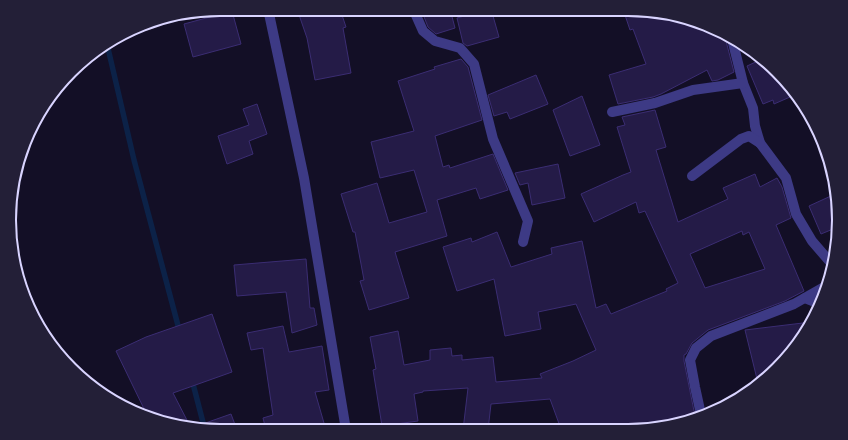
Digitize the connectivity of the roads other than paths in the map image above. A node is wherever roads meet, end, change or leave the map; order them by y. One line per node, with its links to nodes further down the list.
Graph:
1 (269, 16): 14 (street)
2 (416, 16): 8 (street)
3 (734, 45): 4 (street)
4 (743, 83): 5 (street); 6 (street)
5 (612, 112)
6 (760, 143): 7 (street); 9 (street)
7 (692, 176)
8 (523, 242)
9 (828, 260)
10 (819, 290): 11 (street)
11 (805, 298): 12 (street); 13 (street)
12 (814, 302)
13 (700, 410)
14 (345, 424)

